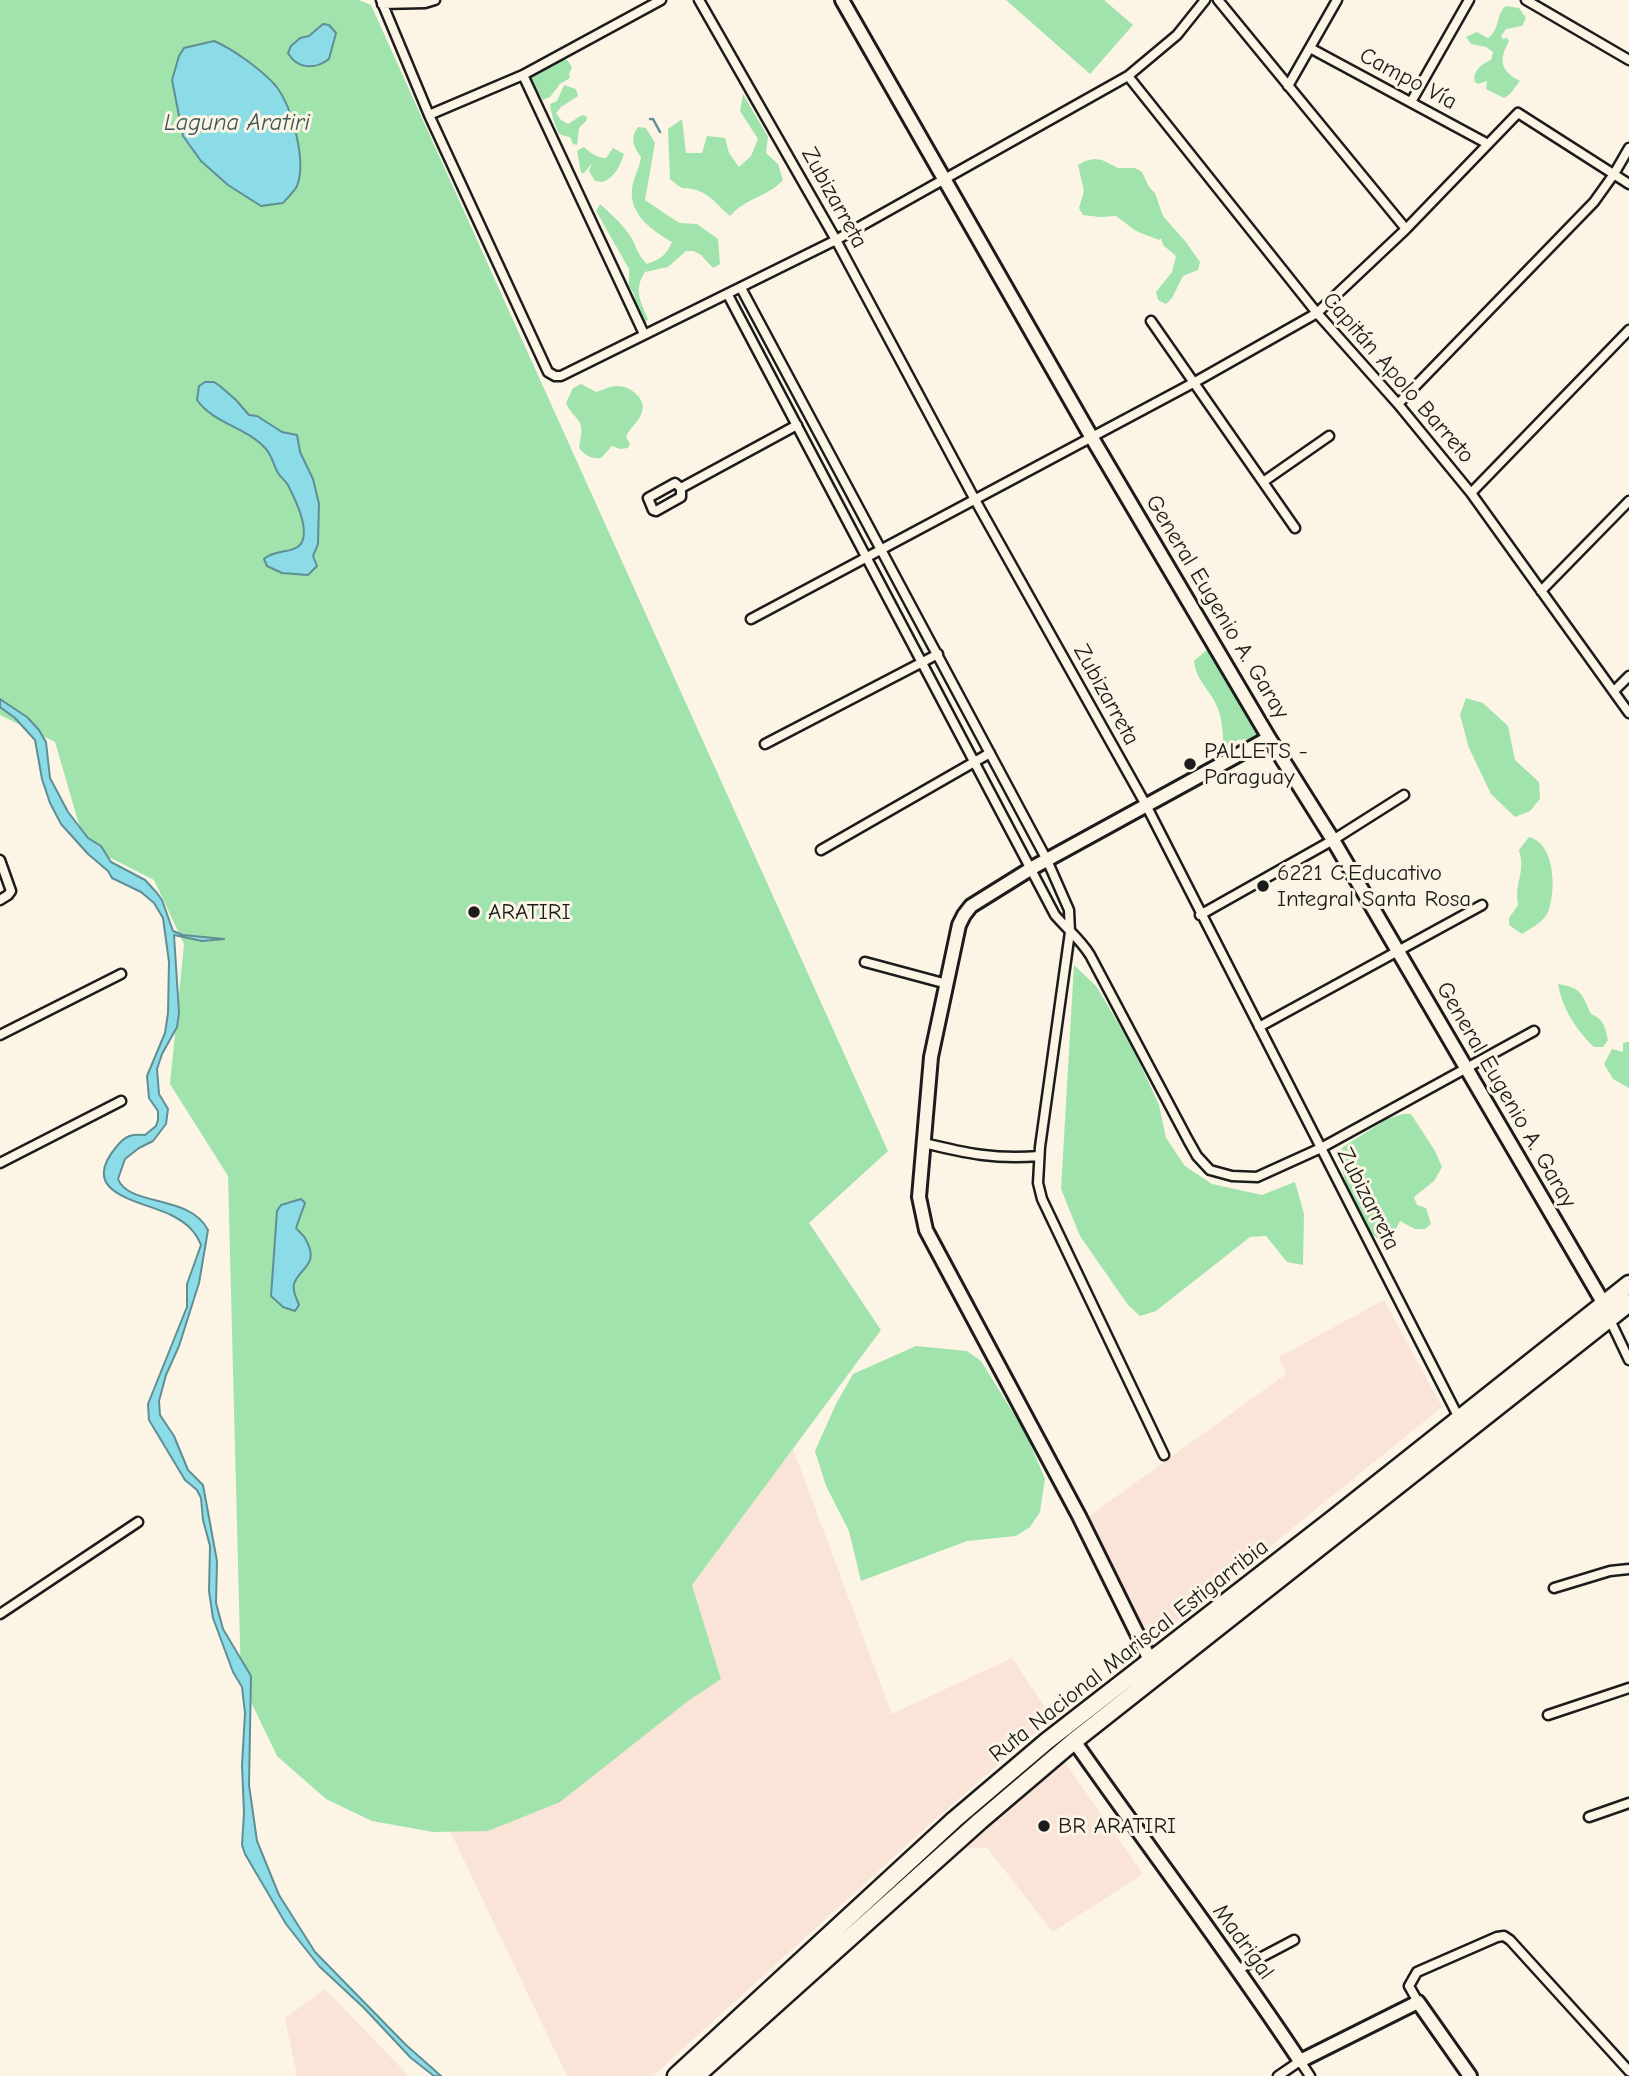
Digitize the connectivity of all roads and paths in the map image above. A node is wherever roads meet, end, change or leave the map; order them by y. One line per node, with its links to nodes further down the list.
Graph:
1 (435, 0): 10 (street)
2 (661, 0): 13 (street)
3 (699, 0): 24 (street, Zubizarreta)
4 (842, 0): 21 (street, General Eugenio A. Garay)
5 (1205, 0): 14 (street)
6 (1218, 0): 15 (street)
7 (1337, 0): 11 (street)
8 (1469, 0): 16 (street)
9 (1526, 0): 12 (street)
10 (382, 2): 17 (street)
11 (1310, 48): 15 (street); 16 (street, Campo Vía)
12 (1629, 60)
13 (523, 75): 17 (street); 30 (street)
14 (1128, 76): 21 (street); 27 (street, Capitán Apolo Barreto)
15 (1288, 86): 23 (street)
16 (1411, 102): 18 (street, Campo Vía)
17 (429, 115): 30 (street)
18 (1488, 144): 20 (street); 23 (street)
19 (1629, 148): 20 (street)
20 (1614, 174): 22 (street); 32 (street)
21 (945, 179): 24 (street); 35 (street, General Eugenio A. Garay)
22 (1629, 184)
23 (1406, 229): 27 (street)
24 (836, 240): 25 (street); 39 (street, Zubizarreta)
25 (741, 288): 26 (street); 42 (street)
26 (728, 295): 30 (street); 33 (street)
27 (1317, 313): 31 (street); 32 (street, Capitán Apolo Barreto)
28 (1151, 321): 31 (street)
29 (1629, 330): 38 (street)
30 (644, 334)
31 (1195, 382): 35 (street); 36 (street)
32 (1398, 404): 38 (street, Capitán Apolo Barreto)
33 (797, 425): 37 (street); 43 (street)
34 (1329, 436): 36 (street)
35 (1092, 438): 39 (street); 51 (street, General Eugenio A. Garay)
36 (1264, 482): 41 (street)
37 (681, 488)
38 (1471, 493): 44 (street, Capitán Apolo Barreto)
39 (974, 498): 42 (street); 56 (street, Zubizarreta)
40 (1629, 501): 44 (street)
41 (1295, 528)
42 (883, 549): 43 (street); 46 (street)
43 (868, 558): 45 (street); 47 (street)
44 (1541, 591): 49 (street, Capitán Apolo Barreto)
45 (751, 619)
46 (938, 654): 47 (street); 53 (street)
47 (922, 663): 52 (street); 54 (street)
48 (1629, 676): 49 (street)
49 (1614, 691): 50 (street, Capitán Apolo Barreto)
50 (1629, 713)
51 (1269, 737): 56 (street); 57 (street, General Eugenio A. Garay)
52 (765, 744)
53 (990, 754): 54 (street); 60 (street)
54 (975, 761): 58 (street); 61 (street)
55 (1404, 795): 57 (street)
56 (1146, 805): 60 (street); 64 (street, Zubizarreta)
57 (1334, 840): 64 (street); 66 (street, General Eugenio A. Garay)
58 (821, 850)
59 (0, 860): 62 (street)
60 (1047, 860): 61 (street); 65 (street)
61 (1032, 868): 65 (street); 69 (street)
62 (0, 900)
63 (1482, 905): 66 (street)
64 (1200, 915): 70 (street, Zubizarreta)
65 (1070, 932): 76 (street); 77 (street)
66 (1398, 951): 70 (street); 73 (street, General Eugenio A. Garay)
67 (865, 962): 69 (street)
68 (121, 974): 72 (street)
69 (947, 984): 75 (street)
70 (1258, 1027): 76 (street, Zubizarreta)
71 (1534, 1031): 73 (street)
72 (0, 1035)
73 (1465, 1068): 76 (street); 80 (street, General Eugenio A. Garay)
74 (121, 1101): 78 (street)
75 (923, 1143): 77 (street); 90 (street)
76 (1321, 1148): 84 (street, Zubizarreta)
77 (1039, 1156): 85 (street)
78 (0, 1163)
79 (1629, 1284): 80 (highway, Ruta Nacional Mariscal Estigarribia)
80 (1604, 1304): 84 (highway, Ruta Nacional Mariscal Estigarribia)
81 (1629, 1304): 82 (highway, Ruta Nacional Mariscal Estigarribia)
82 (1610, 1320): 83 (street); 90 (highway, Ruta Nacional Mariscal Estigarribia)
83 (1629, 1360)
84 (1460, 1420): 90 (highway, Ruta Nacional Mariscal Estigarribia)
85 (1164, 1455)
86 (138, 1522): 89 (street)
87 (1629, 1569): 88 (street)
88 (1554, 1588)
89 (0, 1614)
90 (1154, 1668): 93 (highway, Ruta Nacional Mariscal Estigarribia); 101 (highway, Ruta Nacional Mariscal Estigarribia)
91 (1629, 1688): 92 (street)
92 (1548, 1715)
93 (1074, 1741): 97 (street, Madrigal); 102 (highway, Ruta Nacional Mariscal Estigarribia)
94 (1629, 1803): 95 (street)
95 (1589, 1817)
96 (1294, 1940): 97 (street)
97 (1239, 1969): 99 (street, Madrigal)
98 (1418, 2002): 99 (street); 100 (street); 105 (street)
99 (1300, 2061): 103 (street); 104 (street)
100 (1629, 2071)
101 (676, 2076)
102 (696, 2076)
103 (1278, 2076)
104 (1310, 2076)
105 (1470, 2076)

